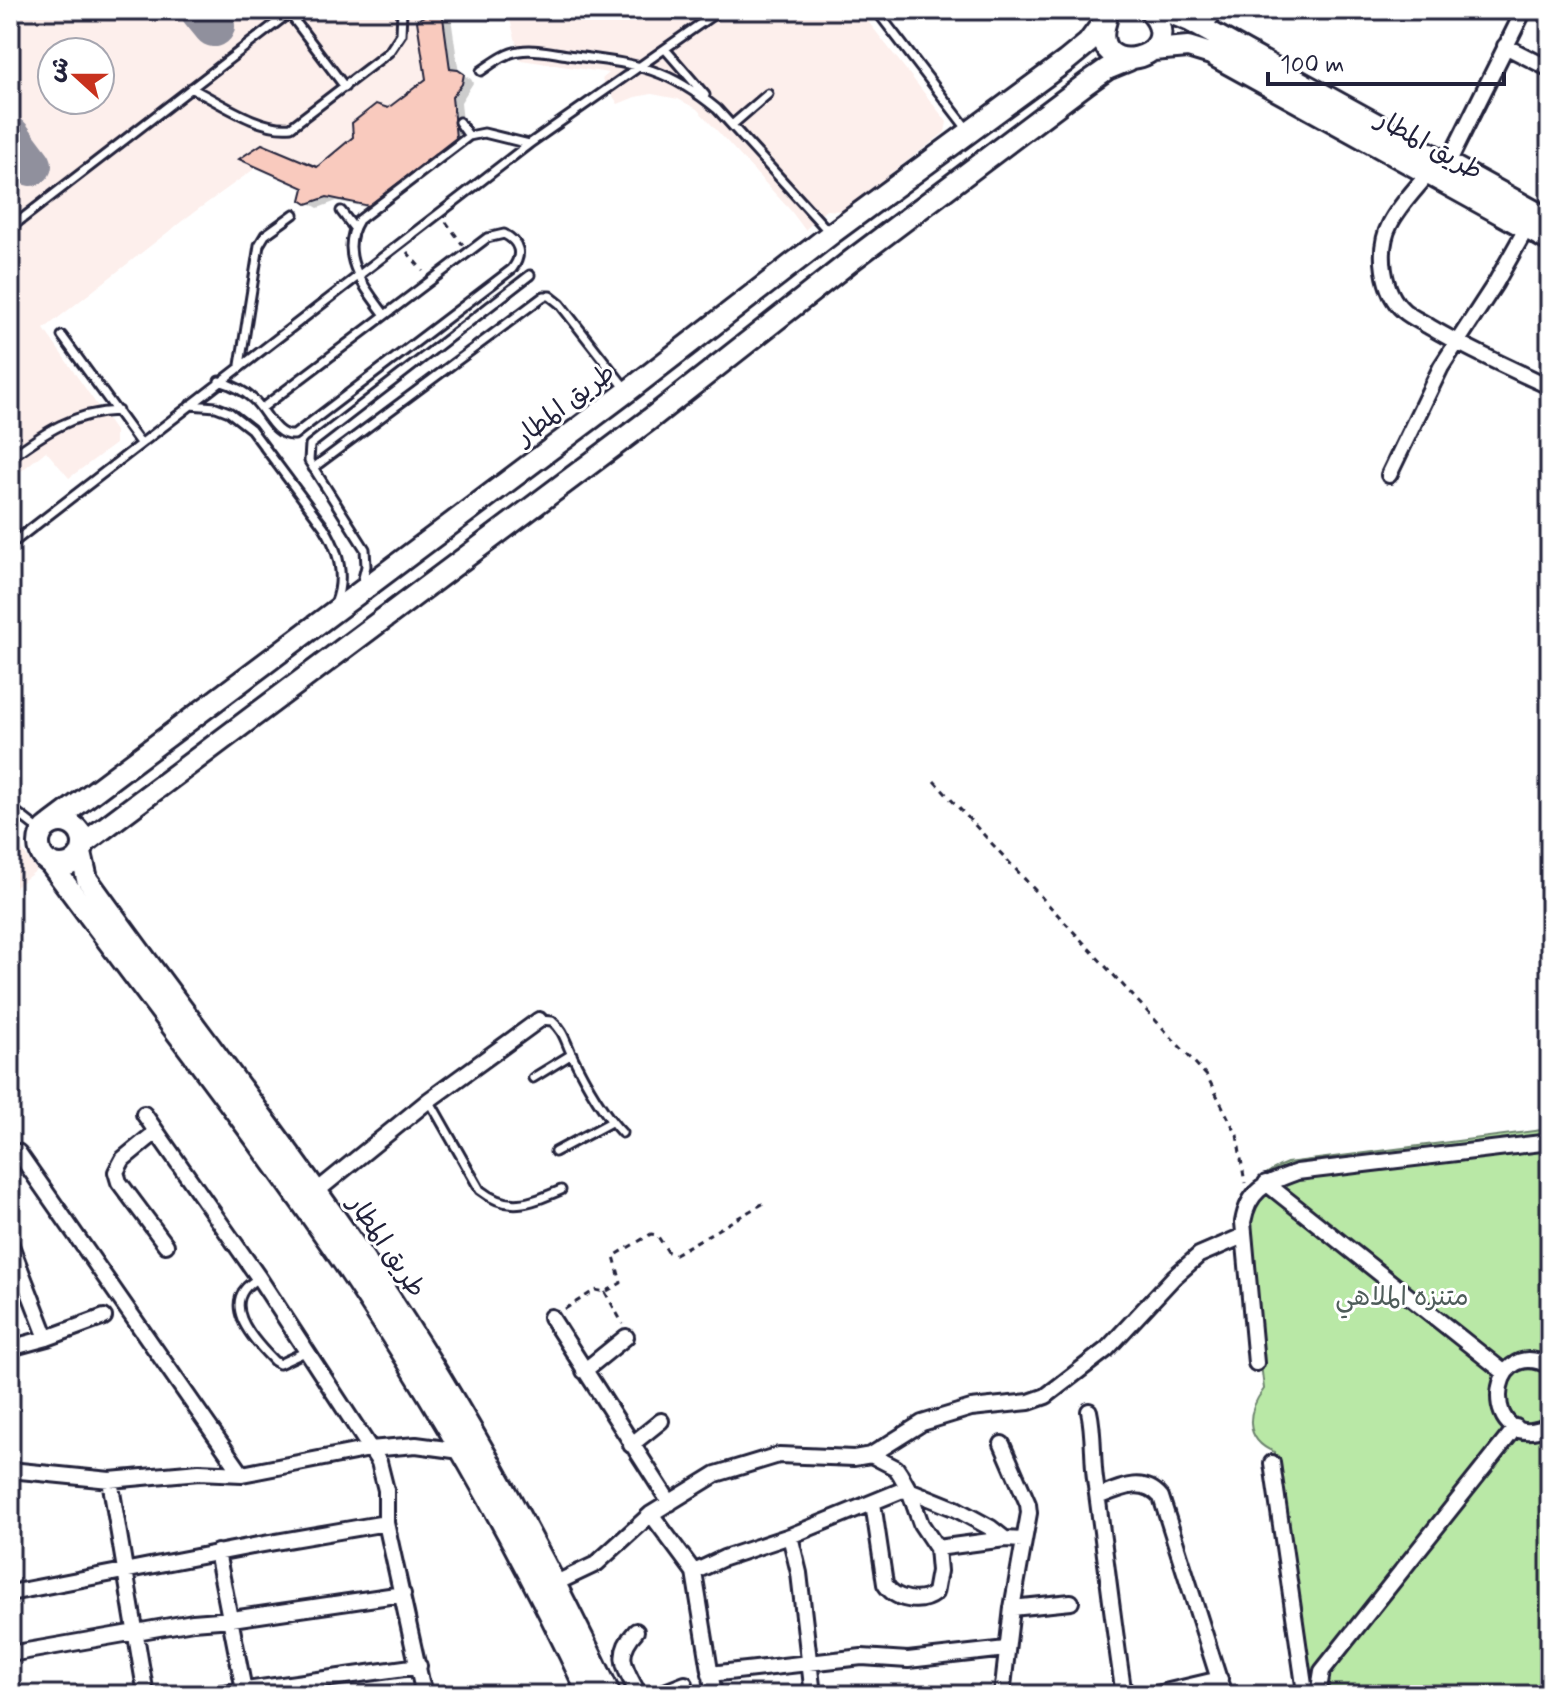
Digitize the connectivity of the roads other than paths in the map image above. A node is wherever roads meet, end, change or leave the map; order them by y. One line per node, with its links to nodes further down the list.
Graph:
1 (698, 10): 11 (lane)
2 (720, 10): 11 (lane)
3 (876, 10): 26 (lane)
4 (1149, 10): 15 (main road)
5 (1163, 10): 12 (main road, طريق المطار)
6 (1218, 10): 12 (street)
7 (1524, 10): 13 (street)
8 (404, 11): 20 (lane)
9 (291, 12): 20 (lane); 21 (lane)
10 (1111, 13): 16 (main road); 26 (main road, طريق المطار)
11 (705, 20): 14 (lane)
12 (1202, 27): 30 (main road, طريق المطار)
13 (1505, 46): 18 (street); 30 (street)
14 (665, 49): 17 (lane); 23 (lane)
15 (1153, 50): 16 (main road); 31 (main road, طريق المطار)
16 (1129, 60): 29 (main road)
17 (641, 65): 19 (lane); 23 (lane); 28 (lane)
18 (1550, 69)
19 (481, 71)
20 (345, 87): 21 (lane)
21 (191, 88): 35 (lane)
22 (768, 94): 25 (lane)
23 (717, 109): 25 (lane)
24 (459, 122): 27 (lane)
25 (732, 125): 38 (lane)
26 (970, 132): 29 (main road); 38 (main road, طريق المطار)
27 (469, 136): 28 (lane); 36 (lane)
28 (529, 144): 42 (lane)
29 (990, 158): 40 (main road)
30 (1447, 165): 34 (main road, طريق المطار)
31 (1427, 175): 37 (main road, طريق المطار); 45 (street)
32 (341, 211): 36 (lane)
33 (294, 214): 46 (lane)
34 (1550, 220)
35 (10, 228)
36 (354, 228): 42 (lane)
37 (1526, 229): 39 (main road, طريق المطار); 45 (street)
38 (831, 234): 40 (main road); 49 (main road, طريق المطار)
39 (1550, 241)
40 (852, 260): 53 (main road)
41 (530, 275): 56 (lane)
42 (357, 276): 43 (lane); 46 (lane)
43 (385, 315): 51 (lane); 51 (lane)
44 (62, 336): 52 (lane)
45 (1456, 342): 48 (street); 57 (street)
46 (240, 365): 47 (lane)
47 (219, 381): 50 (lane); 51 (lane)
48 (1546, 385)
49 (628, 391): 53 (main road); 56 (lane); 59 (main road, طريق المطار)
50 (188, 405): 54 (lane); 60 (lane)
51 (262, 408)
52 (118, 411): 54 (lane); 55 (lane)
53 (650, 419): 63 (main road)
54 (140, 443): 58 (lane)
55 (10, 458)
56 (313, 468): 59 (lane)
57 (1389, 475)
58 (10, 545)
59 (356, 594): 60 (main road, طريق المطار)
60 (331, 613): 62 (main road, طريق المطار)
61 (10, 807): 62 (lane)
62 (47, 828): 63 (main road); 64 (main road)
63 (82, 848): 64 (main road); 78 (main road, طريق المطار)
64 (50, 863): 78 (main road, طريق المطار)
65 (539, 1020): 66 (lane); 68 (street)
66 (572, 1054): 67 (lane); 70 (lane)
67 (533, 1078)
68 (429, 1100): 77 (lane); 78 (street)
69 (144, 1114): 71 (street)
70 (611, 1122): 72 (lane); 75 (lane)
71 (156, 1132): 81 (street); 82 (street)
72 (622, 1133)
73 (1550, 1142): 76 (street)
74 (18, 1152): 104 (street)
75 (555, 1152)
76 (1266, 1183): 79 (street); 92 (street)
77 (561, 1190)
78 (309, 1197): 99 (main road, طريق المطار)
79 (1243, 1236): 89 (street); 101 (street)
80 (10, 1243): 86 (street)
81 (166, 1245)
82 (259, 1278): 88 (street); 88 (lane)
83 (104, 1317): 86 (street)
84 (551, 1317): 91 (street)
85 (626, 1337): 91 (street)
86 (47, 1338): 87 (street)
87 (10, 1348)
88 (305, 1352): 100 (street)
89 (1256, 1363)
90 (1550, 1366): 92 (street)
91 (584, 1371): 98 (street)
92 (1505, 1373): 96 (street)
93 (1089, 1411): 107 (street)
94 (661, 1421): 98 (street)
95 (1550, 1425): 96 (street)
96 (1516, 1427): 149 (street)
97 (1002, 1444): 114 (street)
98 (631, 1445): 108 (street)
99 (469, 1446): 100 (street); 119 (main road, طريق المطار); 135 (main road, طريق المطار)
100 (370, 1449): 104 (street); 111 (street)
101 (871, 1455): 106 (street); 108 (street)
102 (1272, 1463): 148 (street)
103 (10, 1470): 105 (street)
104 (242, 1474): 105 (street)
105 (110, 1480): 117 (street)
106 (909, 1490): 109 (street); 113 (street); 115 (street)
107 (1098, 1497): 132 (street); 145 (street)
108 (670, 1503): 110 (street)
109 (873, 1503): 112 (street); 115 (street)
110 (651, 1514): 118 (street); 119 (street)
111 (386, 1523): 116 (street); 121 (street)
112 (790, 1536): 118 (street); 129 (street)
113 (1005, 1539): 114 (street); 115 (street)
114 (1023, 1540): 123 (street)
115 (937, 1548)
116 (217, 1552): 117 (street); 124 (street)
117 (125, 1571): 120 (street); 126 (street)
118 (694, 1572): 131 (street)
119 (556, 1583): 139 (main road, طريق المطار)
120 (10, 1593)
121 (403, 1594): 124 (street); 130 (street)
122 (1071, 1602): 123 (street)
123 (1012, 1608): 127 (street)
124 (232, 1619): 126 (street); 134 (street)
125 (636, 1631): 140 (street)
126 (136, 1632): 128 (street); 136 (street)
127 (1006, 1649): 129 (street); 144 (street)
128 (10, 1654)
129 (808, 1662): 131 (street); 143 (street)
130 (419, 1666): 134 (street); 138 (street)
131 (710, 1674): 142 (street)
132 (1220, 1679): 146 (street); 147 (street)
133 (685, 1684): 141 (street)
134 (244, 1690): 137 (street)
135 (584, 1694)
136 (146, 1695)
137 (209, 1695)
138 (424, 1695)
139 (610, 1695)
140 (639, 1695)
141 (657, 1695)
142 (714, 1695)
143 (813, 1695)
144 (1002, 1695)
145 (1124, 1695)
146 (1152, 1695)
147 (1224, 1695)
148 (1303, 1695)
149 (1318, 1695)

